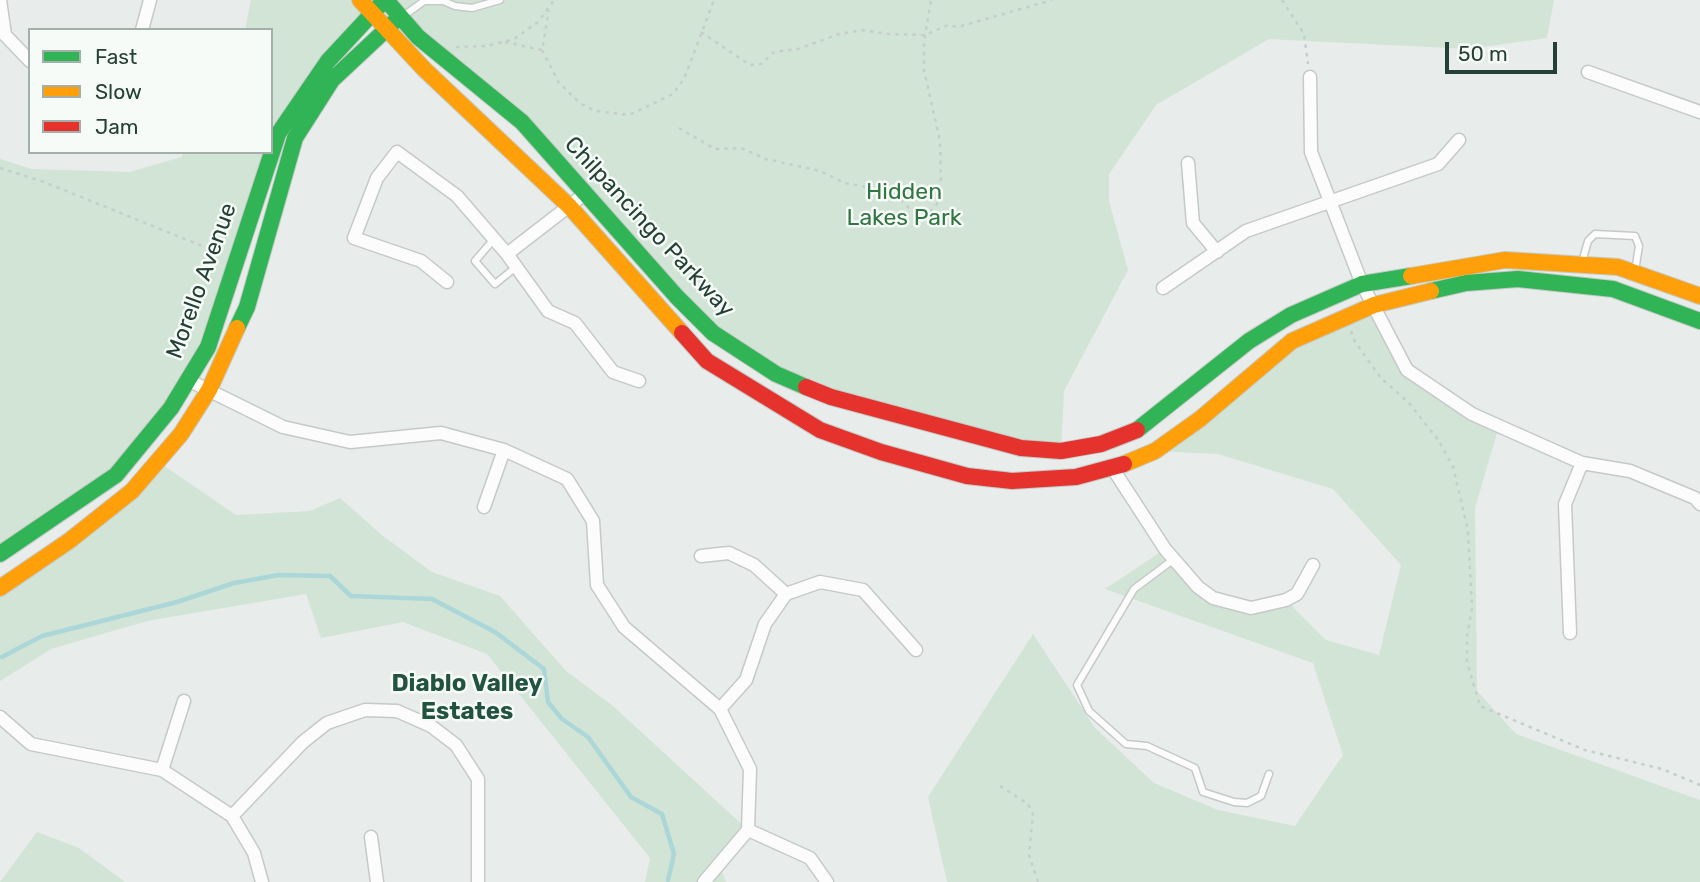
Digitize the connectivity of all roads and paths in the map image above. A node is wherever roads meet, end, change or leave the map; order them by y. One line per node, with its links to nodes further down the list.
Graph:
1 (0, 0): 22 (street)
2 (150, 0): 15 (street)
3 (360, 0): 13 (street)
4 (385, 0): 13 (street, Morello Avenue); 14 (street, Chilpancingo Parkway)
5 (500, 0): 11 (lane)
6 (554, 0): 12 (path)
7 (713, 0): 17 (path)
8 (932, 0): 18 (path)
9 (1052, 0): 18 (path)
10 (1282, 0): 24 (path)
11 (442, 1): 14 (lane)
12 (550, 6): 19 (path); 21 (path)
13 (371, 13): 16 (street); 28 (street, Morello Avenue)
14 (401, 18): 16 (street, Morello Avenue); 32 (street, Chilpancingo Parkway)
15 (143, 28)
16 (386, 29): 34 (street, Chilpancingo Parkway); 51 (street, Morello Avenue)
17 (701, 32): 18 (path); 21 (path)
18 (925, 34): 26 (path)
19 (502, 42): 20 (path); 21 (path)
20 (448, 45)
21 (542, 50)
22 (28, 59)
23 (1588, 72): 25 (street)
24 (1310, 77): 33 (street)
25 (1700, 112)
26 (678, 128)
27 (1460, 140): 33 (street)
28 (273, 149)
29 (271, 154): 38 (street, Morello Avenue)
30 (1188, 163): 36 (street)
31 (0, 168): 38 (path)
32 (586, 193): 34 (street); 43 (street, Chilpancingo Parkway)
33 (1329, 200): 36 (street); 43 (street)
34 (569, 206): 37 (street); 54 (street, Chilpancingo Parkway)
35 (494, 239): 37 (street); 40 (lane); 42 (street)
36 (1217, 252): 44 (street)
37 (507, 254): 40 (street)
38 (236, 258): 49 (street, Morello Avenue)
39 (1582, 264): 41 (street, Chilpancingo Parkway); 41 (lane); 43 (street, Chilpancingo Parkway)
40 (516, 267): 50 (street)
41 (1635, 273): 45 (street, Chilpancingo Parkway)
42 (447, 282)
43 (1362, 284): 46 (street)
44 (1163, 288)
45 (1700, 296)
46 (1374, 305): 47 (street, Chilpancingo Parkway); 48 (street, Chilpancingo Parkway); 53 (street)
47 (1343, 316): 54 (street, Chilpancingo Parkway); 70 (path)
48 (1700, 321)
49 (190, 381): 51 (street); 57 (street, Morello Avenue)
50 (639, 381)
51 (209, 390): 52 (street); 61 (street, Morello Avenue)
52 (504, 450): 56 (street); 66 (street)
53 (1582, 463): 55 (street); 63 (street)
54 (1113, 468): 59 (street)
55 (1700, 503)
56 (484, 507)
57 (0, 554)
58 (701, 556): 62 (street)
59 (1174, 559): 60 (street); 69 (lane)
60 (1313, 565)
61 (0, 588)
62 (786, 594): 64 (street); 66 (street)
63 (1570, 633)
64 (916, 650)
65 (184, 701): 68 (street)
66 (720, 709): 73 (street)
67 (0, 717): 68 (street)
68 (162, 770): 72 (street)
69 (1269, 774)
70 (1700, 785)
71 (1000, 786): 80 (path)
72 (232, 816): 75 (street); 77 (street)
73 (748, 830): 78 (street); 79 (street)
74 (371, 837): 76 (street)
75 (262, 882)
76 (377, 882)
77 (478, 882)
78 (704, 882)
79 (827, 882)
80 (1038, 882)

